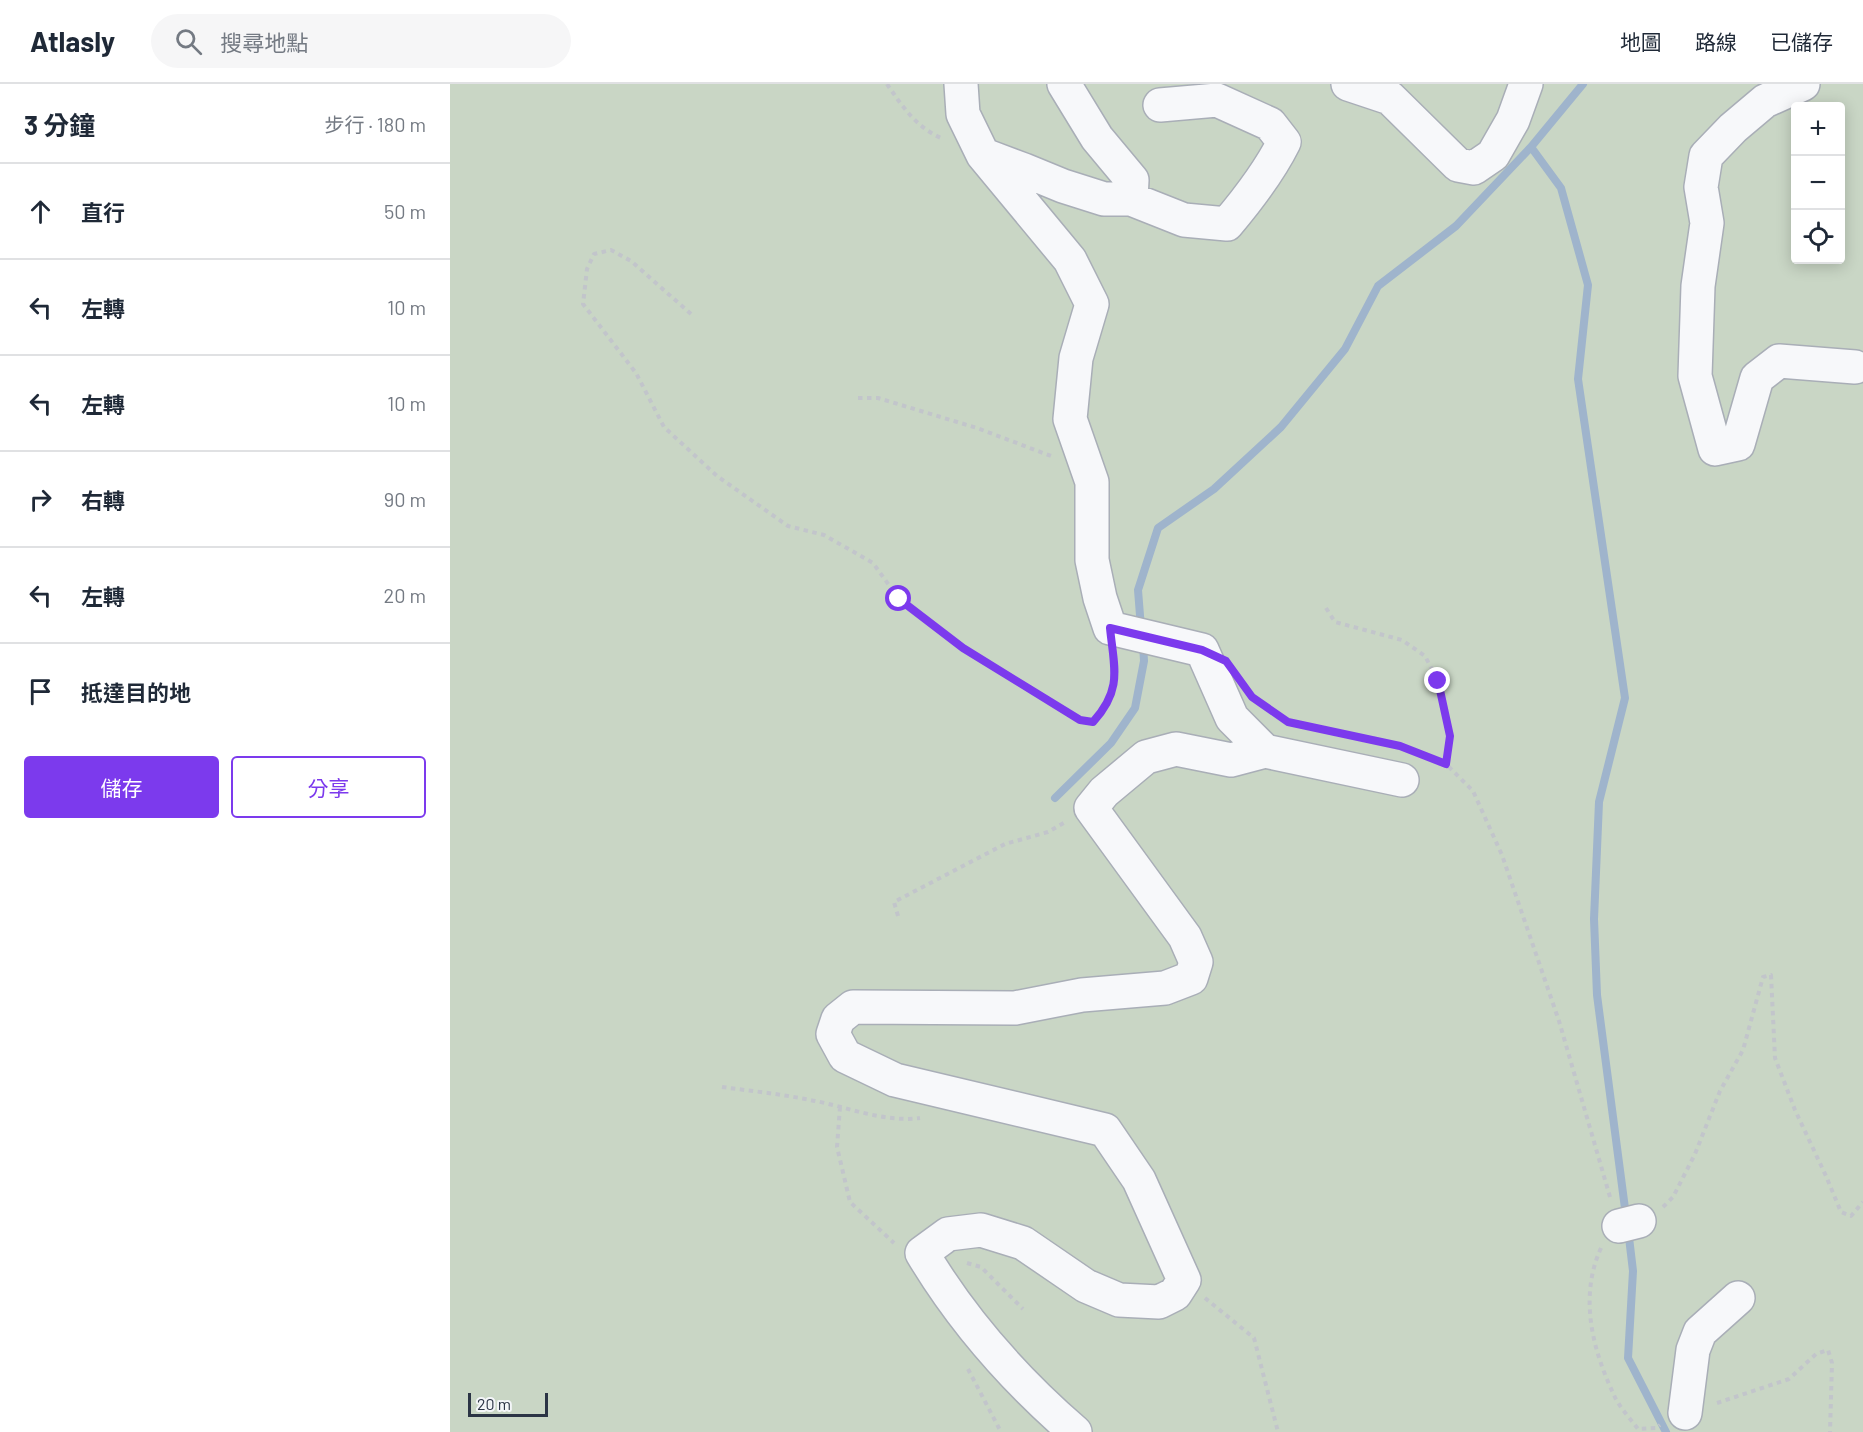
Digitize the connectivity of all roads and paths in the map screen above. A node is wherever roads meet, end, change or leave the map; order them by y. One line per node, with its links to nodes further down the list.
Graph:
1 (887, 84): 8 (path)
2 (961, 84): 9 (street)
3 (1064, 84): 10 (street)
4 (1348, 84): 5 (street)
5 (1526, 84)
6 (1803, 84): 12 (street)
7 (1160, 105): 10 (street)
8 (943, 138)
9 (983, 155): 10 (street); 14 (street)
10 (1131, 199)
11 (691, 314): 16 (path)
12 (1855, 367)
13 (858, 398): 14 (path)
14 (1092, 482): 16 (street)
15 (1326, 608): 19 (path)
16 (1136, 634): 18 (street)
17 (1261, 703): 19 (path)
18 (1265, 750): 20 (street); 21 (street)
19 (1446, 764): 27 (path)
20 (1402, 780)
21 (1091, 808): 22 (path); 29 (street)
22 (898, 916)
23 (722, 1087): 24 (path)
24 (840, 1107): 25 (path); 28 (path)
25 (923, 1118)
26 (1863, 1202): 27 (path)
27 (1629, 1223): 32 (path)
28 (922, 1253): 29 (street); 31 (path); 33 (street)
29 (1184, 1280): 34 (path)
30 (1738, 1298): 32 (street)
31 (1023, 1309)
32 (1670, 1420): 35 (path)
33 (1075, 1432)
34 (1278, 1432)
35 (1830, 1432)

